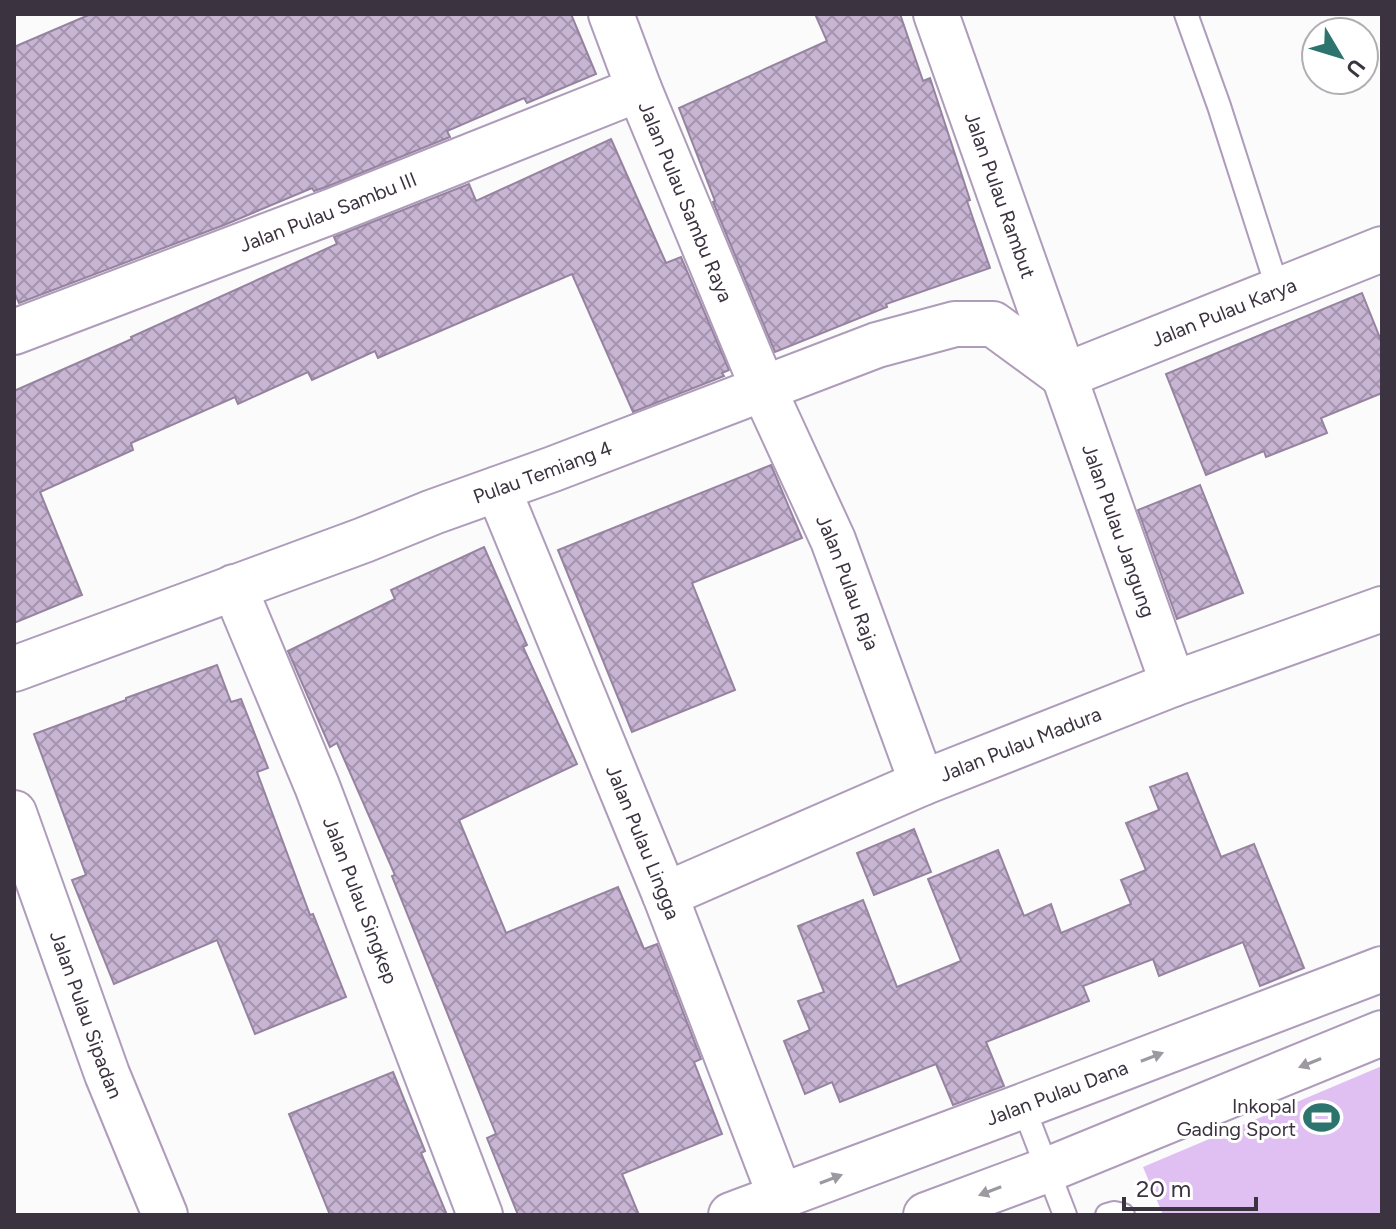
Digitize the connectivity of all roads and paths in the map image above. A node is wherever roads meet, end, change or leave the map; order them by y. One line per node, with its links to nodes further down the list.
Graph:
1 (611, 14): 4 (street, Jalan Pulau Sambu Raya)
2 (936, 14): 8 (street, Jalan Pulau Rambut)
3 (1186, 14): 6 (lane)
4 (639, 89): 7 (street, Jalan Pulau Sambu III); 9 (street, Jalan Pulau Sambu Raya)
5 (1382, 249): 6 (street, Jalan Pulau Karya)
6 (1278, 290): 8 (street, Jalan Pulau Karya)
7 (14, 332)
8 (1064, 376): 9 (street, Pulau Temiang 4); 14 (street, Jalan Pulau Jangung)
9 (763, 388): 10 (street, Pulau Temiang 4); 15 (street, Jalan Pulau Raja)
10 (498, 489): 11 (street, Pulau Temiang 4); 17 (street, Jalan Pulau Lingga)
11 (234, 587): 13 (street, Pulau Temiang 4); 24 (street, Jalan Pulau Singkep)
12 (1382, 609): 14 (street, Jalan Pulau Madura)
13 (14, 669)
14 (1173, 684): 15 (street, Jalan Pulau Madura)
15 (922, 783): 17 (street, Jalan Pulau Madura)
16 (14, 813): 23 (street, Jalan Pulau Sipadan)
17 (665, 895): 22 (street, Jalan Pulau Lingga)
18 (1382, 969): 20 (street, Jalan Pulau Dana, one-way to 18)
19 (1382, 1033): 21 (street, one-way to 21)
20 (1023, 1106): 21 (lane); 22 (street, Jalan Pulau Dana, one-way to 20)
21 (1047, 1170): 26 (street, one-way to 26); 27 (lane)
22 (781, 1198): 25 (street, Jalan Pulau Dana)
23 (165, 1215)
24 (480, 1215)
25 (731, 1215)
26 (926, 1215)
27 (1065, 1215)
28 (1107, 1215): 29 (lane)
29 (1123, 1215)

